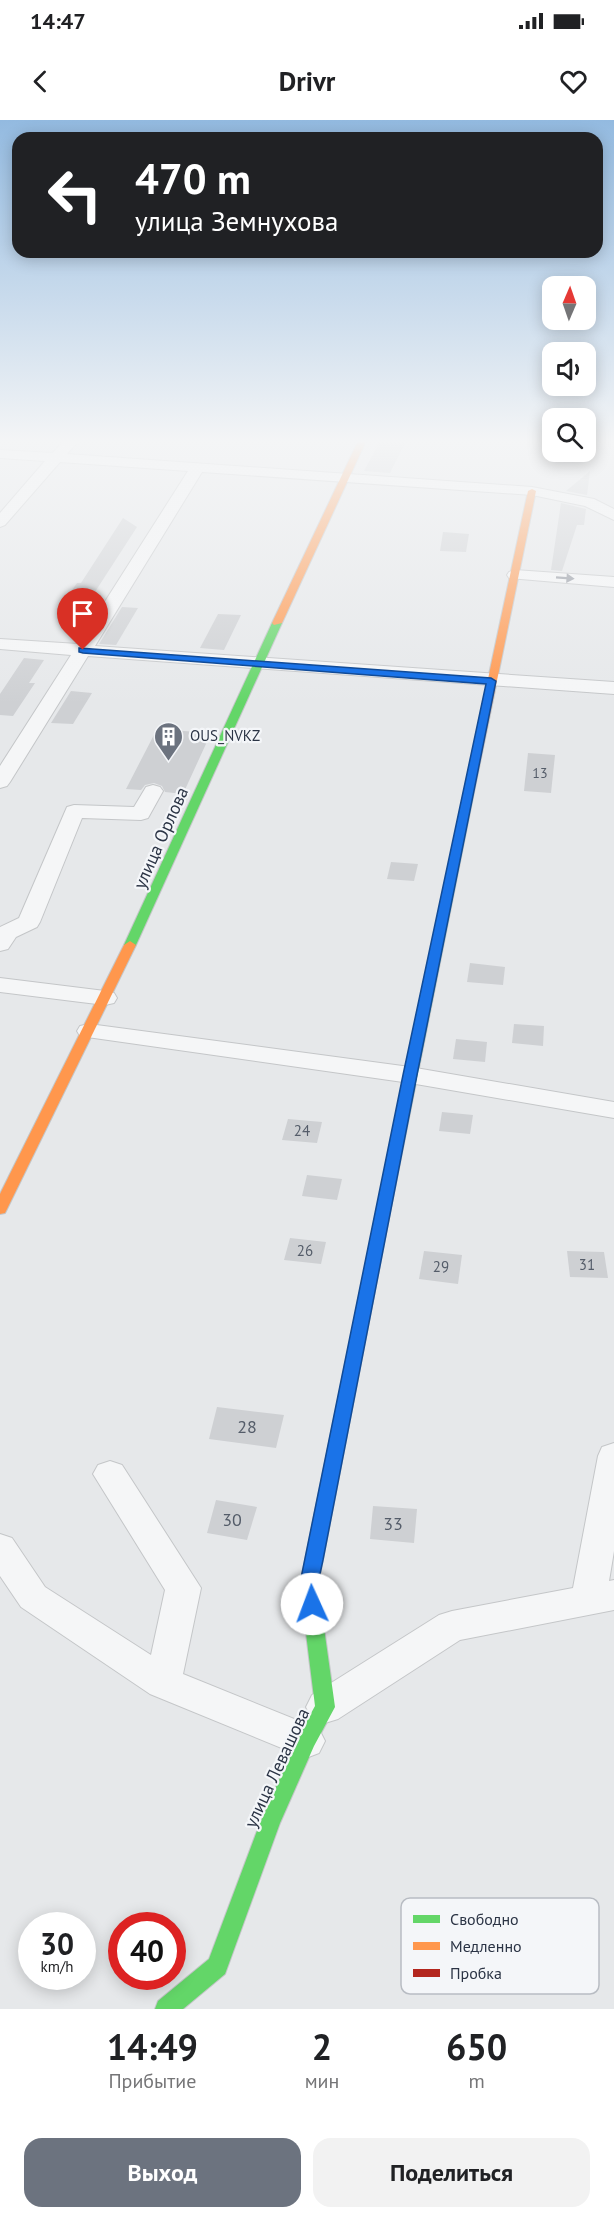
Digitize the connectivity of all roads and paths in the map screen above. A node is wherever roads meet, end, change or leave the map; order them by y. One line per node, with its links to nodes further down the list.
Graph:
1 (160, 527): 7 (street)
2 (320, 527): 8 (street, улица Орлова)
3 (525, 527): 4 (street, улица Левашова)
4 (515, 575): 5 (street, one-way to 5); 9 (street, улица Левашова)
5 (614, 582)
6 (0, 644): 7 (street)
7 (83, 650): 8 (street); 11 (street)
8 (258, 663): 9 (street); 15 (street, улица Орлова)
9 (491, 681): 10 (street); 17 (street, улица Левашова)
10 (614, 688)
11 (0, 782)
12 (153, 791): 13 (street)
13 (0, 944)
14 (0, 985): 15 (street)
15 (105, 998): 16 (street, улица Орлова)
16 (89, 1031): 17 (street); 19 (street, улица Орлова)
17 (410, 1075): 18 (street); 25 (street, улица Левашова)
18 (614, 1110)
19 (0, 1209)
20 (614, 1456): 23 (street)
21 (110, 1474): 24 (street)
22 (0, 1548): 24 (street)
23 (601, 1597): 25 (street)
24 (163, 1683): 26 (street)
25 (325, 1707): 26 (street, улица Левашова)
26 (306, 1740): 27 (street, улица Левашова)
27 (166, 2009)

